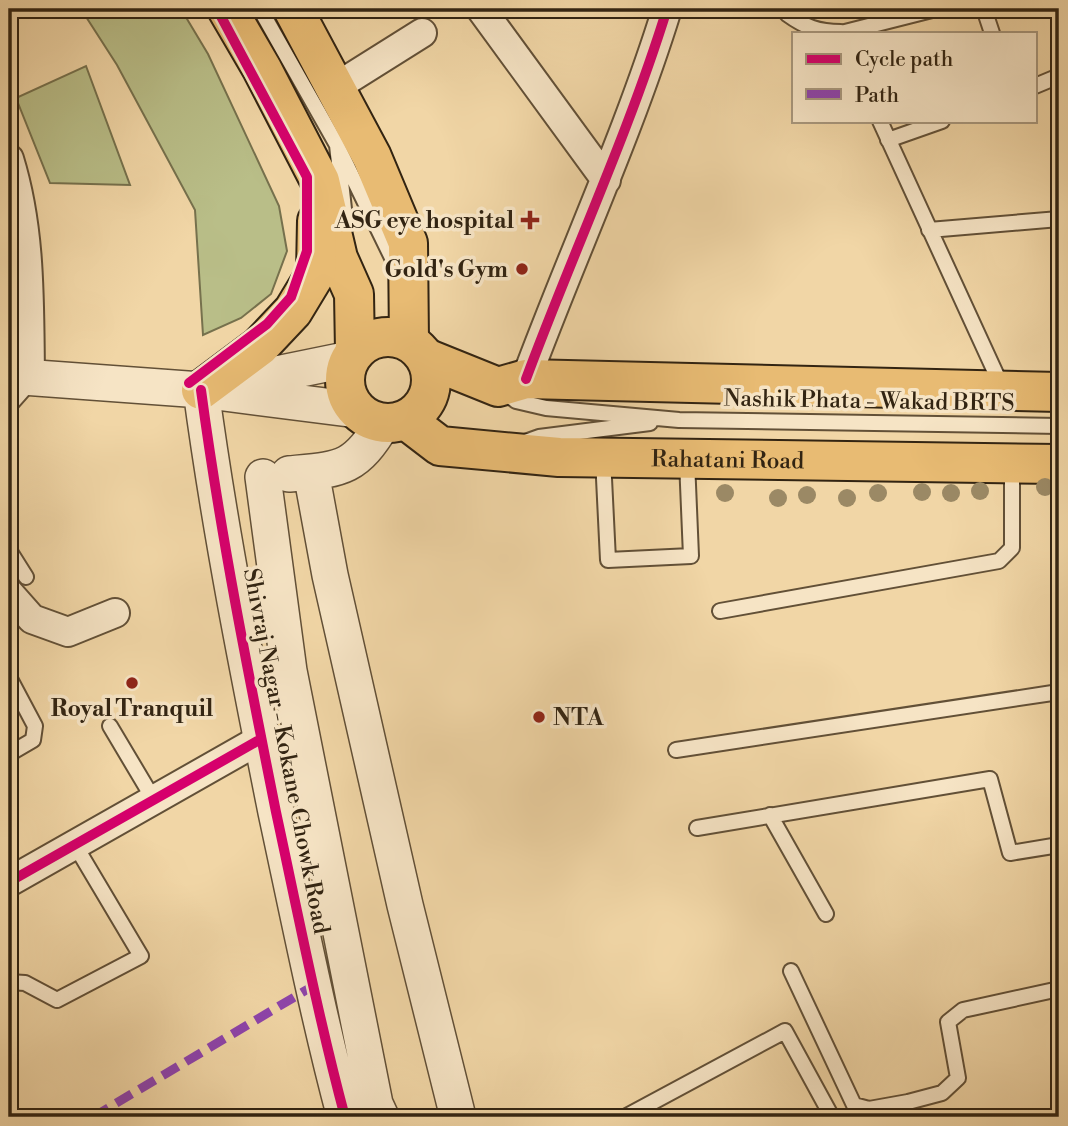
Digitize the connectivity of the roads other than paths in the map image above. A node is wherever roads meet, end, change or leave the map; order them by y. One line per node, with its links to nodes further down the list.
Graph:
1 (227, 9): 22 (main road)
2 (260, 9): 19 (lane)
3 (293, 9): 15 (main road)
4 (481, 9): 21 (street)
5 (667, 9): 21 (street)
6 (785, 9): 9 (lane)
7 (936, 9): 10 (lane)
8 (984, 9): 11 (lane)
9 (820, 32)
10 (845, 32)
11 (992, 32)
12 (422, 33): 15 (street)
13 (1059, 76): 14 (lane)
14 (1036, 86)
15 (336, 87): 25 (main road)
16 (880, 122): 18 (lane)
17 (939, 122): 18 (lane)
18 (888, 140): 24 (lane)
19 (337, 145): 25 (lane); 26 (lane)
20 (9, 159): 29 (street)
21 (606, 180): 30 (street)
22 (320, 181): 26 (main road); 31 (main road)
23 (1059, 219): 24 (lane)
24 (929, 230): 32 (lane)
25 (408, 292): 27 (main road)
26 (354, 294): 28 (main road)
27 (417, 350): 28 (main road); 30 (main road); 35 (main road)
28 (352, 355): 31 (street); 35 (main road)
29 (24, 376): 31 (street); 34 (lane)
30 (512, 383): 32 (main road); 37 (lane, Nashik Phata - Wakad BRTS)
31 (201, 390): 35 (street); 44 (street, Shivraj Nagar - Kokane Chowk Road)
32 (1004, 392): 33 (main road)
33 (1059, 392)
34 (9, 406)
35 (382, 417): 38 (main road, Rahatani Road); 42 (street)
36 (1059, 426): 37 (lane, Nashik Phata - Wakad BRTS)
37 (682, 438): 38 (lane, Nashik Phata - Wakad BRTS); 39 (main road, Rahatani Road); 39 (lane); 40 (main road, Rahatani Road)
38 (502, 451): 39 (main road, Rahatani Road)
39 (603, 456)
40 (1012, 463): 41 (main road, Rahatani Road); 47 (lane)
41 (1059, 464)
42 (311, 472): 43 (street); 67 (street)
43 (263, 477): 44 (street); 66 (street, Shivraj Nagar - Kokane Chowk Road)
44 (214, 484): 52 (street, Shivraj Nagar - Kokane Chowk Road)
45 (9, 550): 46 (lane)
46 (17, 585): 48 (street)
47 (720, 611)
48 (115, 613)
49 (9, 677): 54 (lane)
50 (1059, 692): 53 (lane)
51 (110, 726): 55 (lane)
52 (261, 740): 55 (street); 65 (street, Shivraj Nagar - Kokane Chowk Road)
53 (676, 750)
54 (9, 754)
55 (154, 800): 58 (street)
56 (770, 816): 57 (lane); 59 (lane); 61 (lane)
57 (697, 828)
58 (75, 845): 60 (street); 63 (lane)
59 (1059, 845)
60 (9, 882)
61 (826, 914)
62 (791, 971): 64 (lane)
63 (9, 982)
64 (1059, 989)
65 (345, 1117)
66 (381, 1117)
67 (458, 1117)
68 (625, 1117): 69 (lane)
69 (832, 1117)

